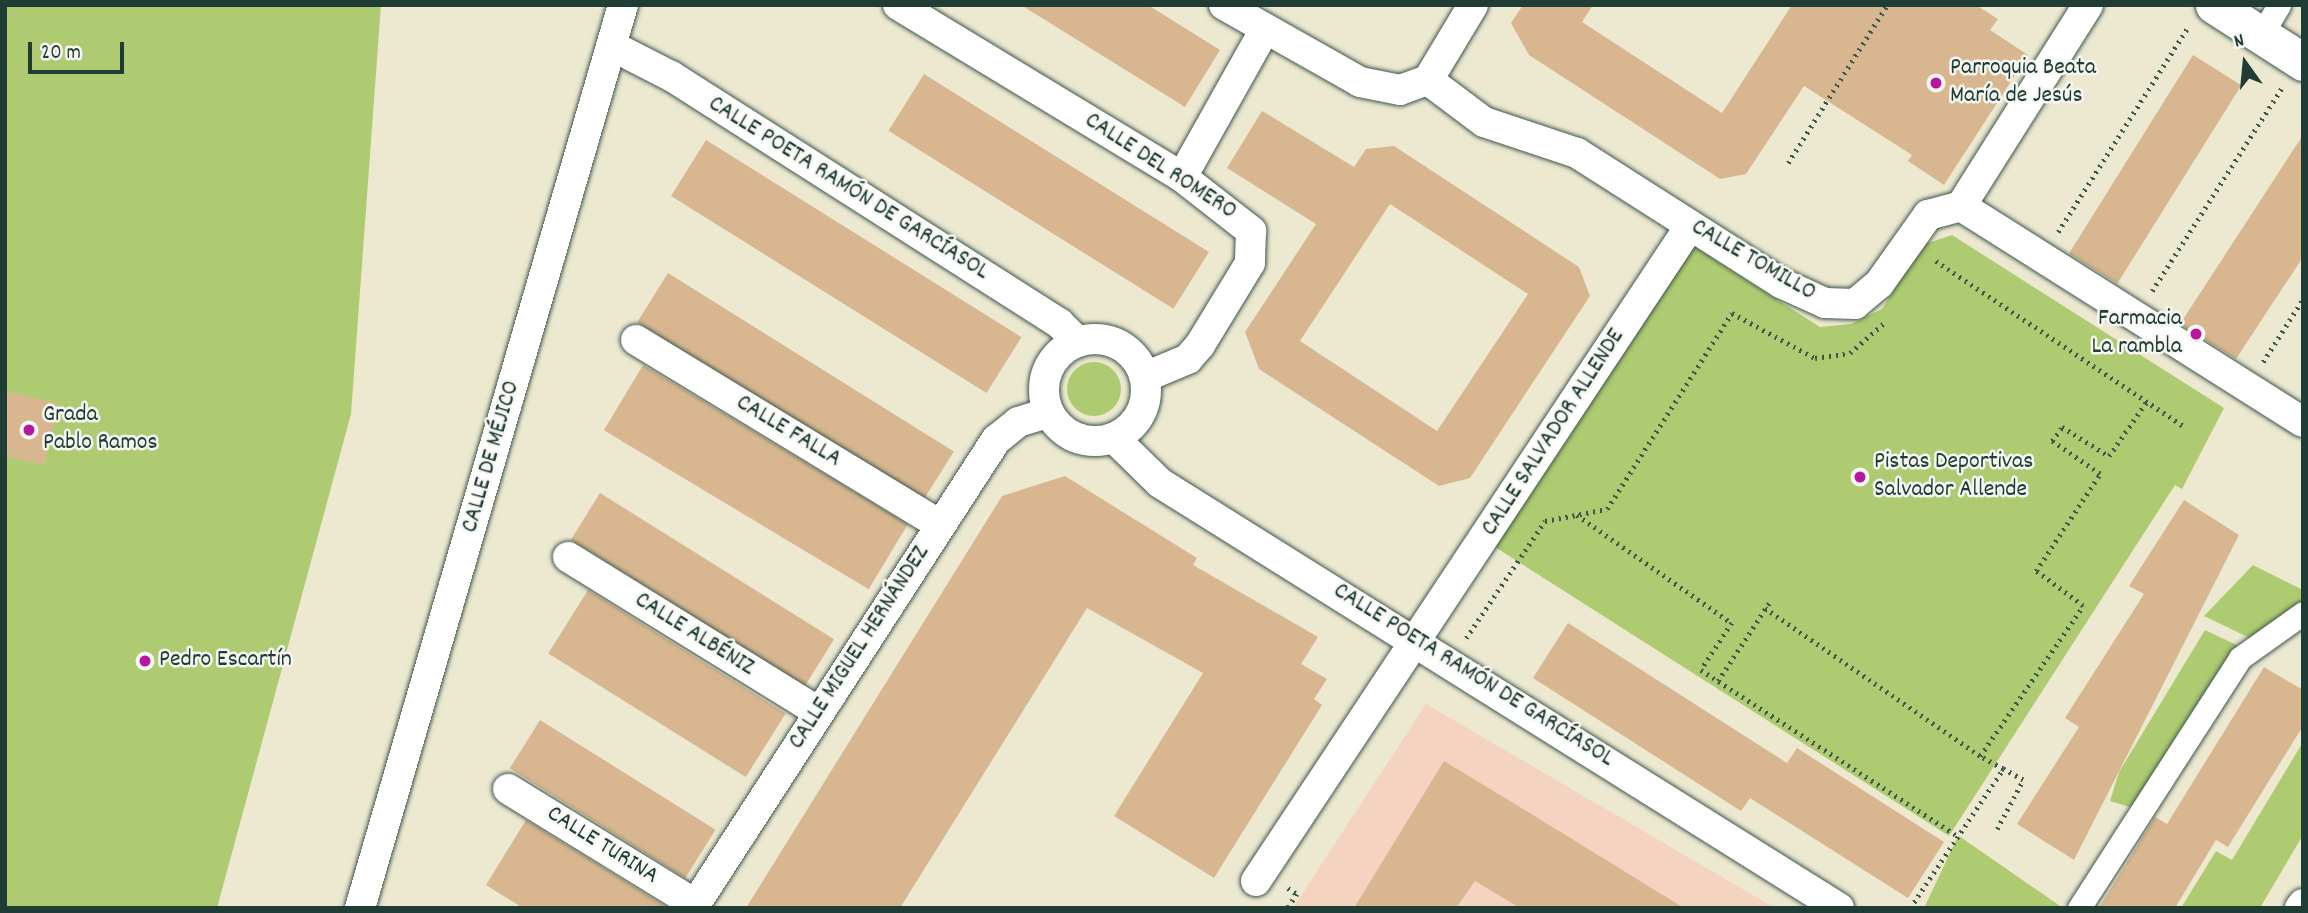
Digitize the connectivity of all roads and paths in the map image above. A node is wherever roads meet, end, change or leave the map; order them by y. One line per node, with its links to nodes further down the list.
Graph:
1 (623, 5): 10 (street, CALLE DE MÉJICO)
2 (898, 5): 14 (street, CALLE DEL ROMERO)
3 (1224, 5): 9 (street)
4 (1473, 5): 12 (street)
5 (1887, 5): 13 (path)
6 (2088, 5): 15 (street)
7 (2205, 11): 8 (street); 17 (path)
8 (2270, 20): 11 (street)
9 (1265, 29): 12 (street); 14 (street)
10 (612, 46): 23 (street, CALLE POETA RAMÓN DE GARCÍASOL); 47 (street, CALLE DE MÉJICO)
11 (2301, 61): 20 (path)
12 (1428, 80): 16 (street, CALLE TOMILLO)
13 (1788, 163)
14 (1182, 177): 24 (street, CALLE DEL ROMERO)
15 (1961, 206): 16 (street, CALLE TOMILLO); 17 (street)
16 (1690, 226): 35 (street, CALLE SALVADOR ALLENDE)
17 (2043, 255): 20 (street)
18 (1930, 268): 26 (path)
19 (2303, 299): 25 (path)
20 (2136, 315): 25 (street)
21 (1888, 318): 31 (path)
22 (636, 340): 32 (street, CALLE FALLA)
23 (1078, 342): 24 (street); 27 (street)
24 (1145, 377): 30 (street)
25 (2248, 387): 28 (street)
26 (2147, 401): 29 (path); 39 (path)
27 (1048, 413): 30 (street); 32 (street, CALLE MIGUEL HERNÁNDEZ)
28 (2303, 422)
29 (2185, 427)
30 (1114, 438): 35 (street, CALLE POETA RAMÓN DE GARCÍASOL)
31 (1576, 515): 36 (path); 37 (path)
32 (940, 525): 38 (street, CALLE MIGUEL HERNÁNDEZ)
33 (568, 557): 38 (street, CALLE ALBÉNIZ)
34 (2303, 614): 51 (street)
35 (1418, 641): 36 (street, CALLE POETA RAMÓN DE GARCÍASOL); 44 (street, CALLE SALVADOR ALLENDE)
36 (1450, 662): 49 (street, CALLE POETA RAMÓN DE GARCÍASOL)
37 (1718, 681): 39 (path); 43 (path)
38 (819, 712): 46 (street, CALLE MIGUEL HERNÁNDEZ)
39 (1980, 756): 40 (path)
40 (2003, 769): 42 (path); 43 (path)
41 (508, 789): 46 (street, CALLE TURINA)
42 (1997, 829)
43 (1958, 836): 50 (path)
44 (1256, 881)
45 (1297, 894): 48 (path)
46 (694, 906)
47 (360, 908)
48 (1288, 908)
49 (1839, 908)
50 (1910, 908)
51 (2078, 908)

